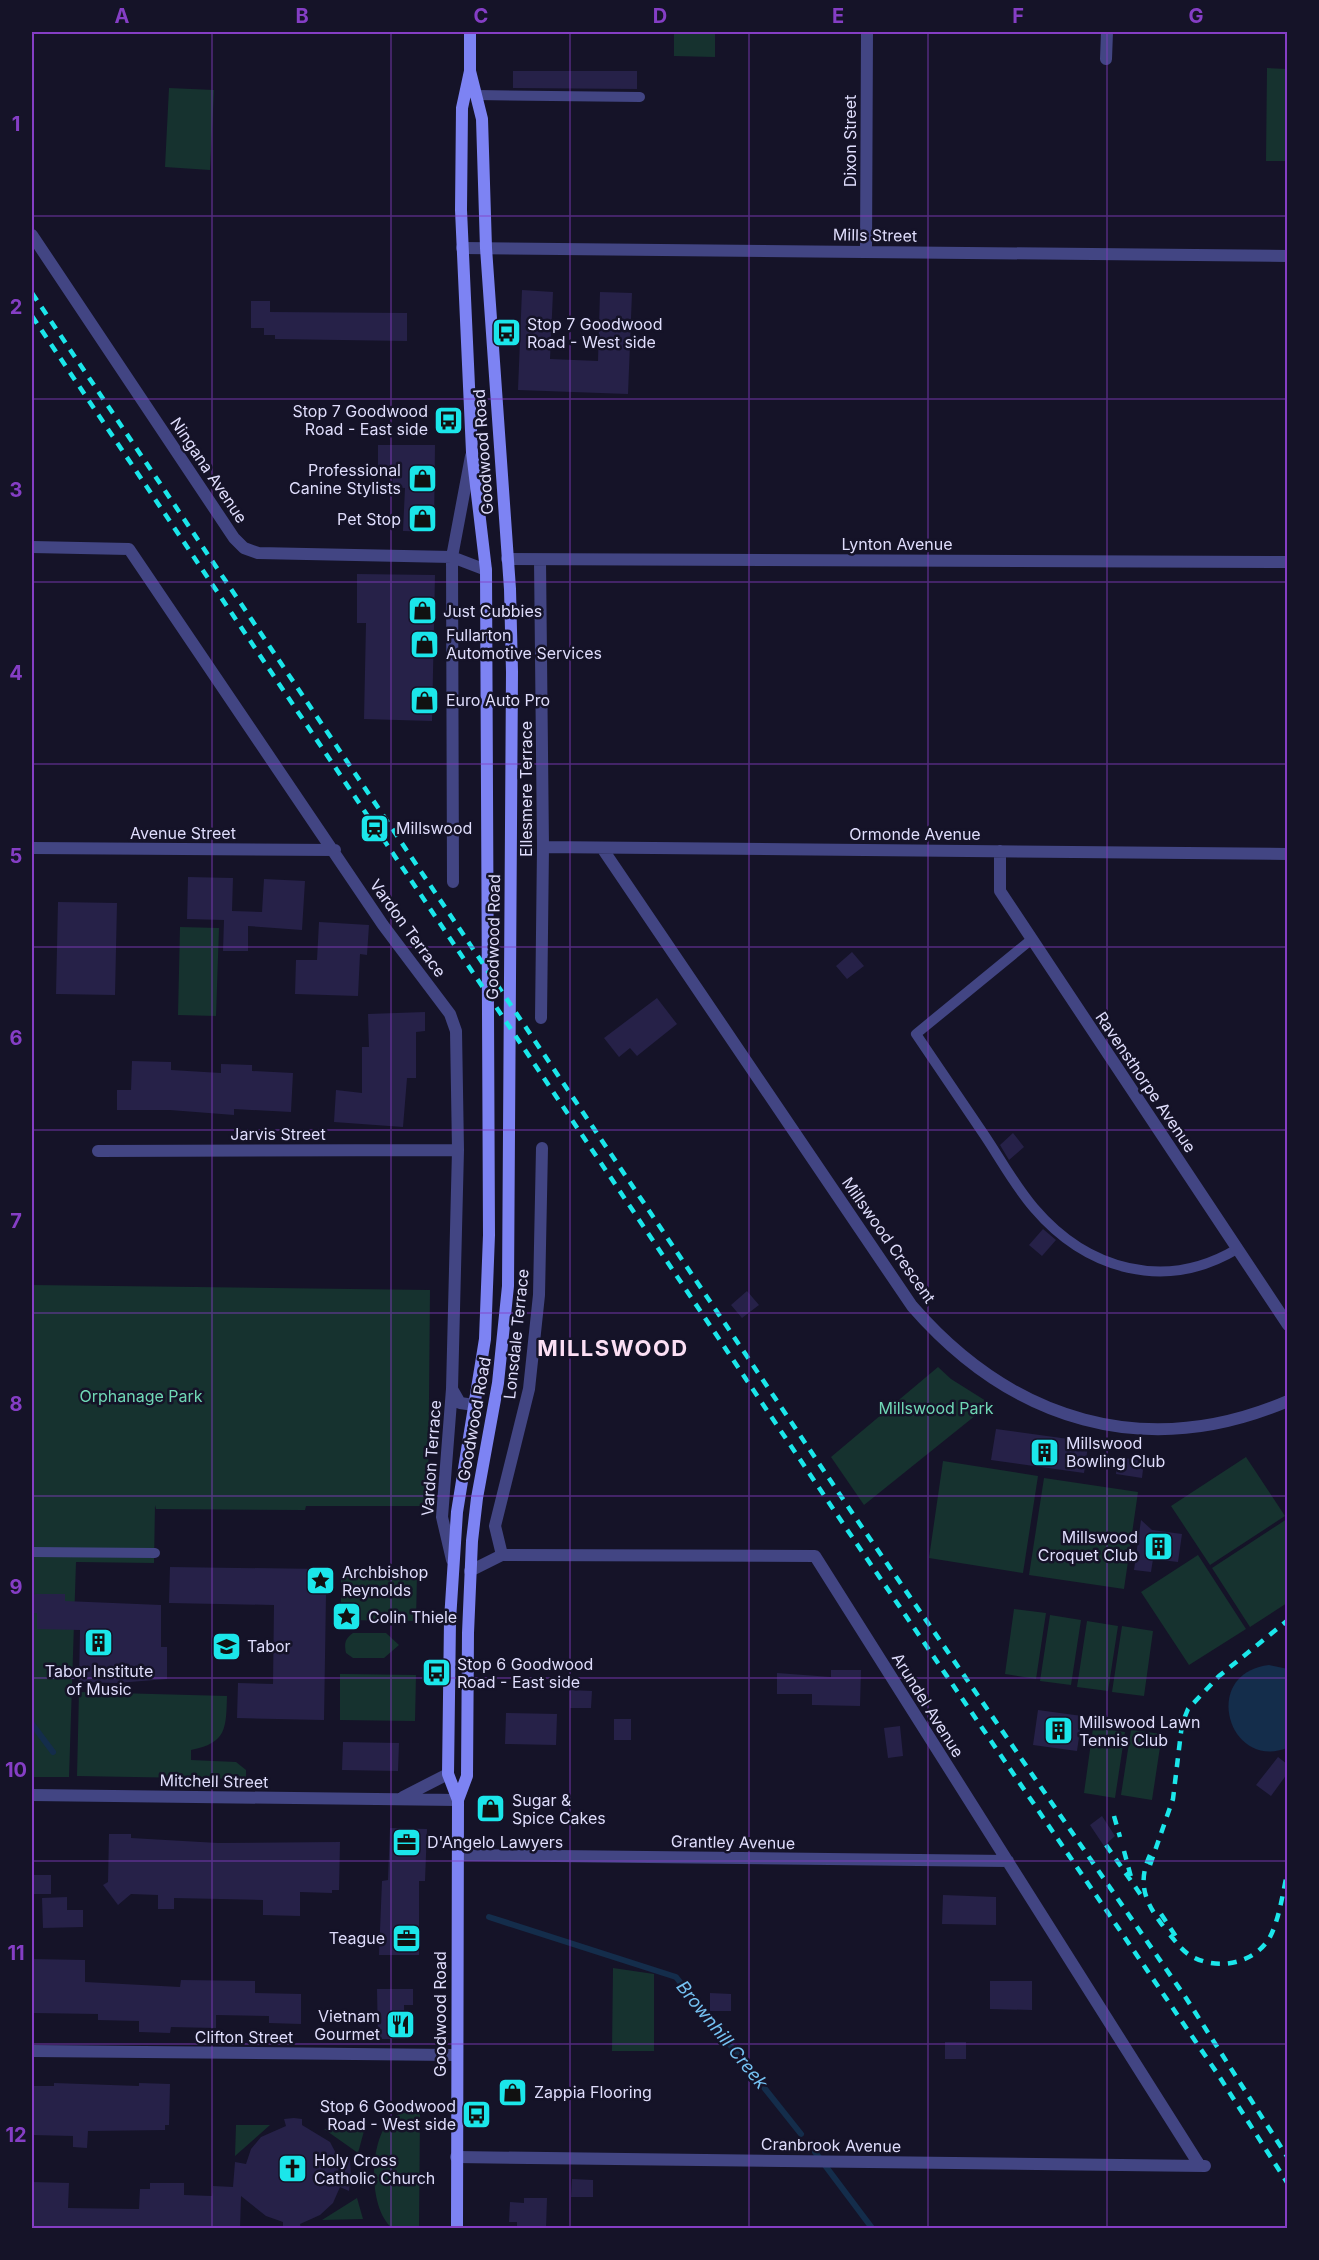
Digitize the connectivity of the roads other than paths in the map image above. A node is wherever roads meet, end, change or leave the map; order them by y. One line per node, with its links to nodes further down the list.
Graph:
1 (470, 32): 5 (main road, Goodwood Road)
2 (867, 32): 11 (street, Dixon Street)
3 (1107, 32): 4 (street)
4 (1106, 59)
5 (470, 71): 6 (main road, Goodwood Road); 9 (main road, Goodwood Road)
6 (476, 95): 7 (lane); 10 (main road, Goodwood Road)
7 (640, 97)
8 (32, 235): 15 (street, Ningana Avenue)
9 (462, 248): 10 (street, Mills Street); 13 (main road, Goodwood Road)
10 (486, 248): 11 (street, Mills Street); 16 (main road, Goodwood Road)
11 (866, 252): 12 (street, Mills Street)
12 (1287, 256)
13 (472, 452): 15 (street); 19 (main road, Goodwood Road)
14 (32, 548): 23 (street, Vardon Terrace)
15 (452, 556): 19 (street, Ningana Avenue); 26 (street)
16 (507, 559): 17 (street, Lynton Avenue); 41 (main road, Goodwood Road)
17 (540, 560): 18 (street, Lynton Avenue); 20 (street, Ellesmere Terrace)
18 (1287, 562)
19 (486, 570): 36 (main road, Goodwood Road)
20 (543, 847): 22 (street, Ormonde Avenue); 28 (street, Ellesmere Terrace)
21 (32, 848): 23 (street, Avenue Street)
22 (602, 848): 24 (street, Ormonde Avenue); 35 (street, Millswood Crescent)
23 (335, 850): 30 (street, Vardon Terrace)
24 (1000, 851): 25 (street, Ormonde Avenue); 27 (street, Ravensthorpe Avenue)
25 (1287, 854)
26 (453, 882)
27 (1032, 939): 32 (street, Ravensthorpe Avenue); 32 (lane)
28 (541, 1018)
29 (542, 1148): 39 (street, Lonsdale Terrace)
30 (458, 1150): 31 (street, Jarvis Street); 34 (street, Vardon Terrace)
31 (98, 1151)
32 (1237, 1249): 33 (street, Ravensthorpe Avenue)
33 (1287, 1325)
34 (452, 1389): 36 (street, Vardon Terrace); 40 (street, Vardon Terrace)
35 (1287, 1401)
36 (474, 1405): 40 (main road, Goodwood Road)
37 (32, 1552): 38 (lane)
38 (155, 1553)
39 (502, 1555): 41 (street, Arundel Avenue); 47 (street, Arundel Avenue)
40 (453, 1564): 42 (main road, Goodwood Road)
41 (470, 1572): 45 (main road, Goodwood Road)
42 (448, 1774): 44 (street, Mitchell Street); 45 (main road, Goodwood Road)
43 (32, 1796): 44 (street, Mitchell Street)
44 (396, 1799): 45 (street, Mitchell Street)
45 (458, 1800): 46 (main road, Goodwood Road)
46 (458, 1855): 47 (street, Grantley Avenue); 49 (main road, Goodwood Road)
47 (1008, 1861): 51 (street, Arundel Avenue)
48 (32, 2051): 49 (street, Clifton Street)
49 (455, 2055): 50 (main road, Goodwood Road)
50 (456, 2157): 51 (street, Cranbrook Avenue); 52 (main road, Goodwood Road)
51 (1203, 2166)
52 (457, 2229)

